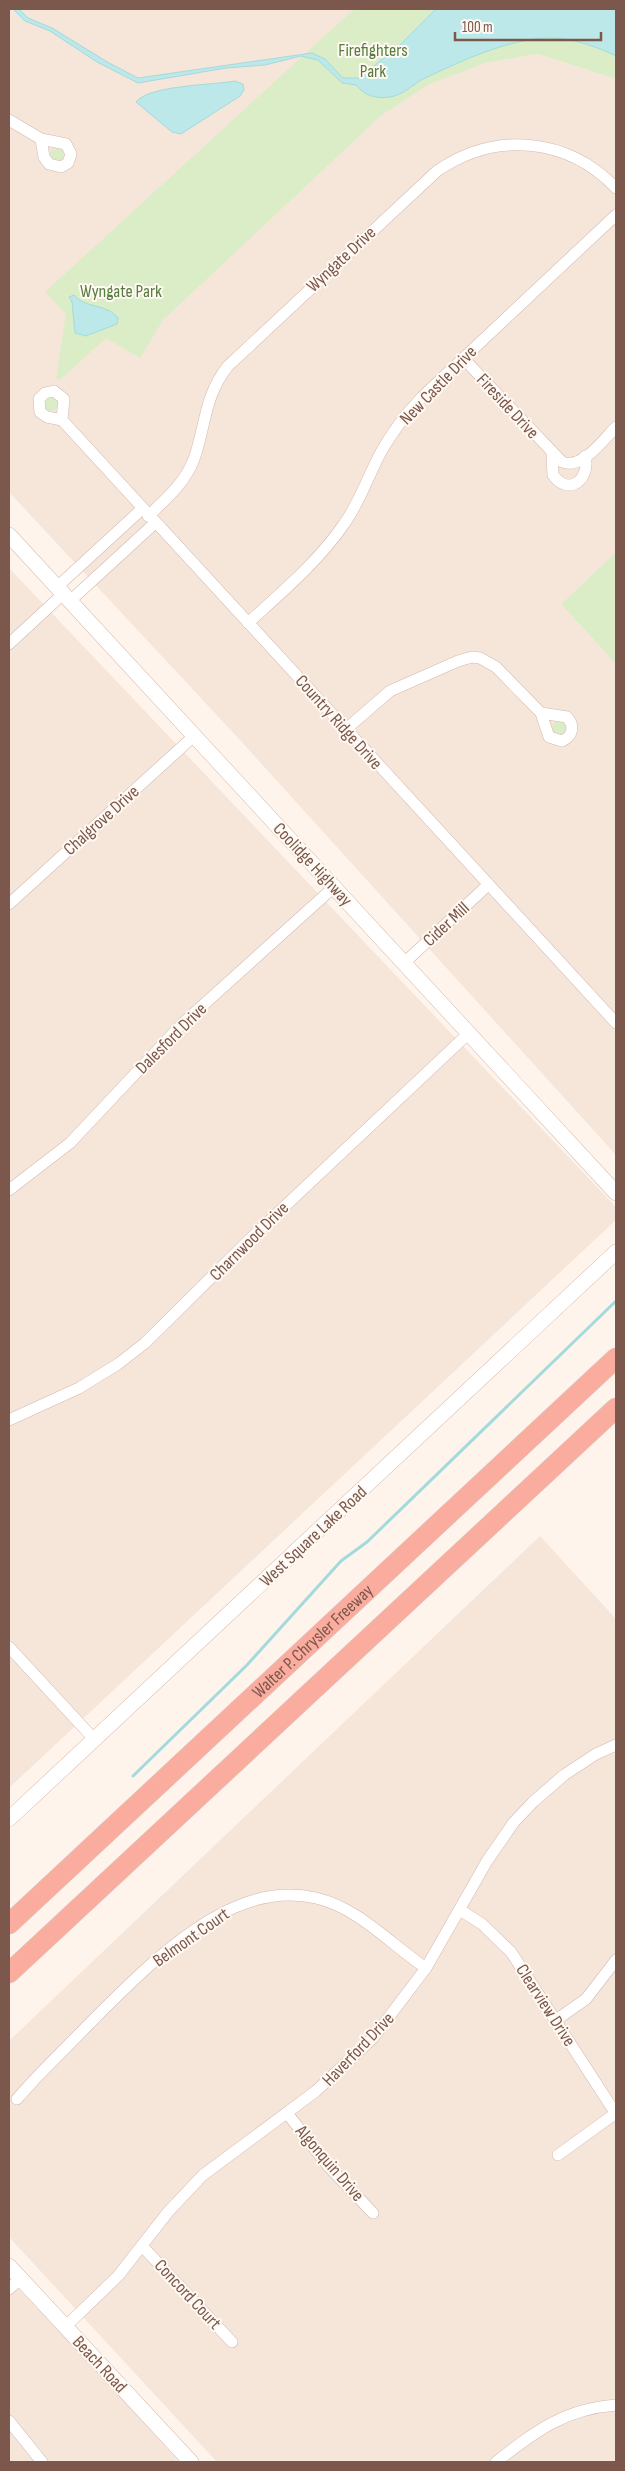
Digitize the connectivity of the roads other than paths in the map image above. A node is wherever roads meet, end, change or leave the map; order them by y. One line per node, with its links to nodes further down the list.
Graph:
1 (9, 120): 2 (street)
2 (41, 139)
3 (616, 188): 10 (street, Wyngate Drive)
4 (616, 215): 5 (street, New Castle Drive)
5 (463, 358): 8 (street, Fireside Drive); 13 (street, New Castle Drive)
6 (62, 420): 10 (street, Country Ridge Drive)
7 (616, 427): 9 (street, Fireside Drive)
8 (552, 454): 9 (street, Fireside Drive); 9 (street, Fireside Drive)
9 (585, 456)
10 (148, 516): 12 (street, Wyngate Drive); 12 (street, Wyngate Drive); 13 (street, Country Ridge Drive)
11 (9, 535): 12 (street, Coolidge Highway)
12 (63, 594): 14 (street); 17 (street, Coolidge Highway)
13 (248, 623): 16 (street, Country Ridge Drive)
14 (9, 644)
15 (541, 712): 16 (street)
16 (345, 730): 18 (street, Country Ridge Drive)
17 (194, 736): 19 (street, Coolidge Highway); 20 (street, Chalgrove Drive)
18 (488, 885): 21 (street, Cider Mill); 22 (street, Country Ridge Drive)
19 (334, 887): 21 (street, Coolidge Highway); 24 (street, Dalesford Drive)
20 (9, 904)
21 (404, 963): 23 (street, Coolidge Highway)
22 (616, 1024)
23 (469, 1033): 25 (street, Coolidge Highway); 29 (street, Charnwood Drive)
24 (9, 1190)
25 (616, 1193)
26 (616, 1252): 31 (street, West Square Lake Road)
27 (616, 1358): 35 (highway, Walter P. Chrysler Freeway)
28 (616, 1408): 38 (highway, Walter P. Chrysler Freeway)
29 (9, 1420)
30 (9, 1647): 31 (street)
31 (94, 1739): 33 (street, West Square Lake Road)
32 (616, 1744): 34 (street, Haverford Drive)
33 (9, 1819)
34 (460, 1910): 37 (street, Haverford Drive); 39 (street, Clearview Drive)
35 (9, 1924)
36 (616, 1960): 39 (street)
37 (426, 1968): 40 (street, Belmont Court); 41 (street, Haverford Drive)
38 (9, 1973)
39 (556, 2020): 42 (street, Clearview Drive)
40 (17, 2099)
41 (287, 2113): 44 (street, Algonquin Drive); 45 (street, Haverford Drive)
42 (616, 2113): 43 (street)
43 (558, 2155)
44 (373, 2213)
45 (143, 2247): 48 (street, Haverford Drive); 49 (street, Concord Court)
46 (9, 2266): 47 (street, Beach Road)
47 (14, 2284): 48 (street, Beach Road)
48 (65, 2327): 53 (street, Beach Road)
49 (232, 2342)
50 (616, 2405): 54 (street)
51 (9, 2423): 52 (street)
52 (42, 2462)
53 (191, 2462)
54 (496, 2462)

